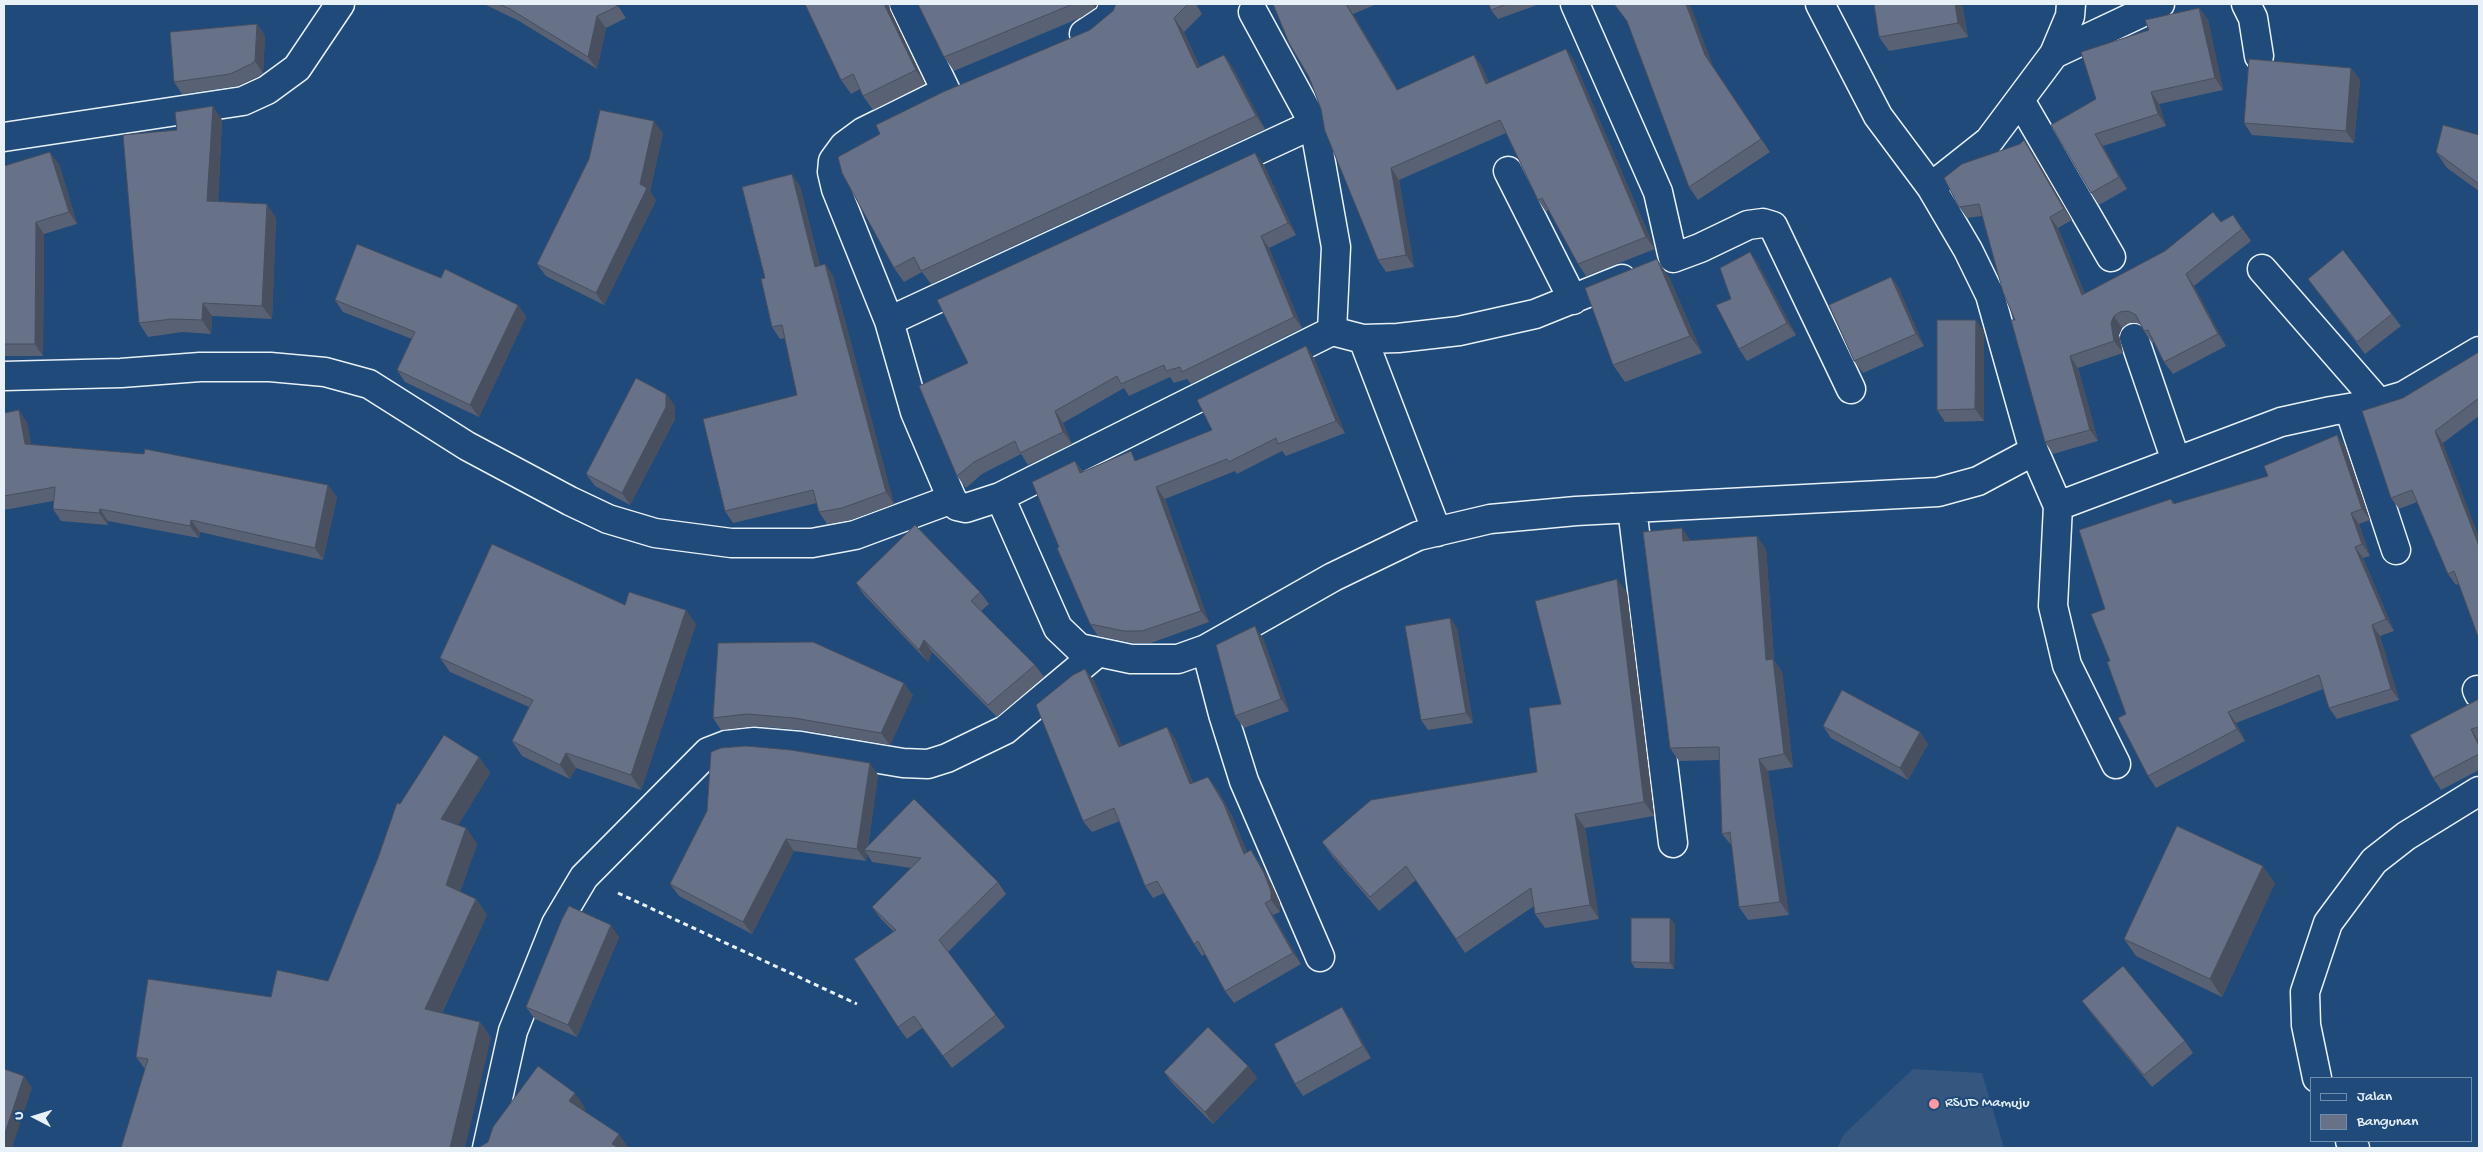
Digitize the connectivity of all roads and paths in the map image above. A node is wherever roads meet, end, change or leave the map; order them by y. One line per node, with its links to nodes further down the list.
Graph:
1 (340, 4): 17 (street)
2 (904, 4): 14 (street)
3 (1114, 4): 10 (street)
4 (1575, 4): 21 (street)
5 (1820, 4): 19 (street)
6 (2071, 4): 11 (street)
7 (2160, 4): 11 (street)
8 (2246, 4): 12 (street)
9 (1254, 12): 16 (street)
10 (1063, 43)
11 (2054, 54): 15 (street)
12 (2259, 56)
13 (973, 80): 14 (street)
14 (946, 91): 24 (street)
15 (2020, 100): 19 (street); 20 (street)
16 (1314, 124): 24 (street); 25 (street)
17 (4, 136)
18 (1508, 171): 23 (street)
19 (1931, 187): 33 (street)
20 (2111, 257)
21 (1673, 258): 23 (street); 30 (street)
22 (2262, 269): 31 (street)
23 (1573, 300): 27 (street)
24 (889, 322): 36 (street)
25 (1332, 331): 27 (street); 35 (street)
26 (2134, 338): 34 (street)
27 (1363, 340): 39 (street)
28 (2479, 351): 31 (street)
29 (4, 376): 36 (street)
30 (1851, 389)
31 (2379, 403): 32 (street)
32 (2349, 408): 34 (street); 40 (street)
33 (2034, 451): 37 (street); 38 (street)
34 (2176, 461): 37 (street)
35 (1000, 497): 36 (street); 42 (street)
36 (952, 499)
37 (2058, 506): 43 (street)
38 (1632, 508): 39 (street); 45 (street)
39 (1437, 532): 41 (street)
40 (2396, 550)
41 (1206, 649): 42 (street); 47 (street)
42 (1098, 653): 46 (street)
43 (2116, 764)
44 (2479, 791): 49 (street)
45 (1673, 842)
46 (584, 877): 48 (path); 50 (street)
47 (1320, 957)
48 (857, 1004)
49 (2317, 1077)
50 (486, 1148)

